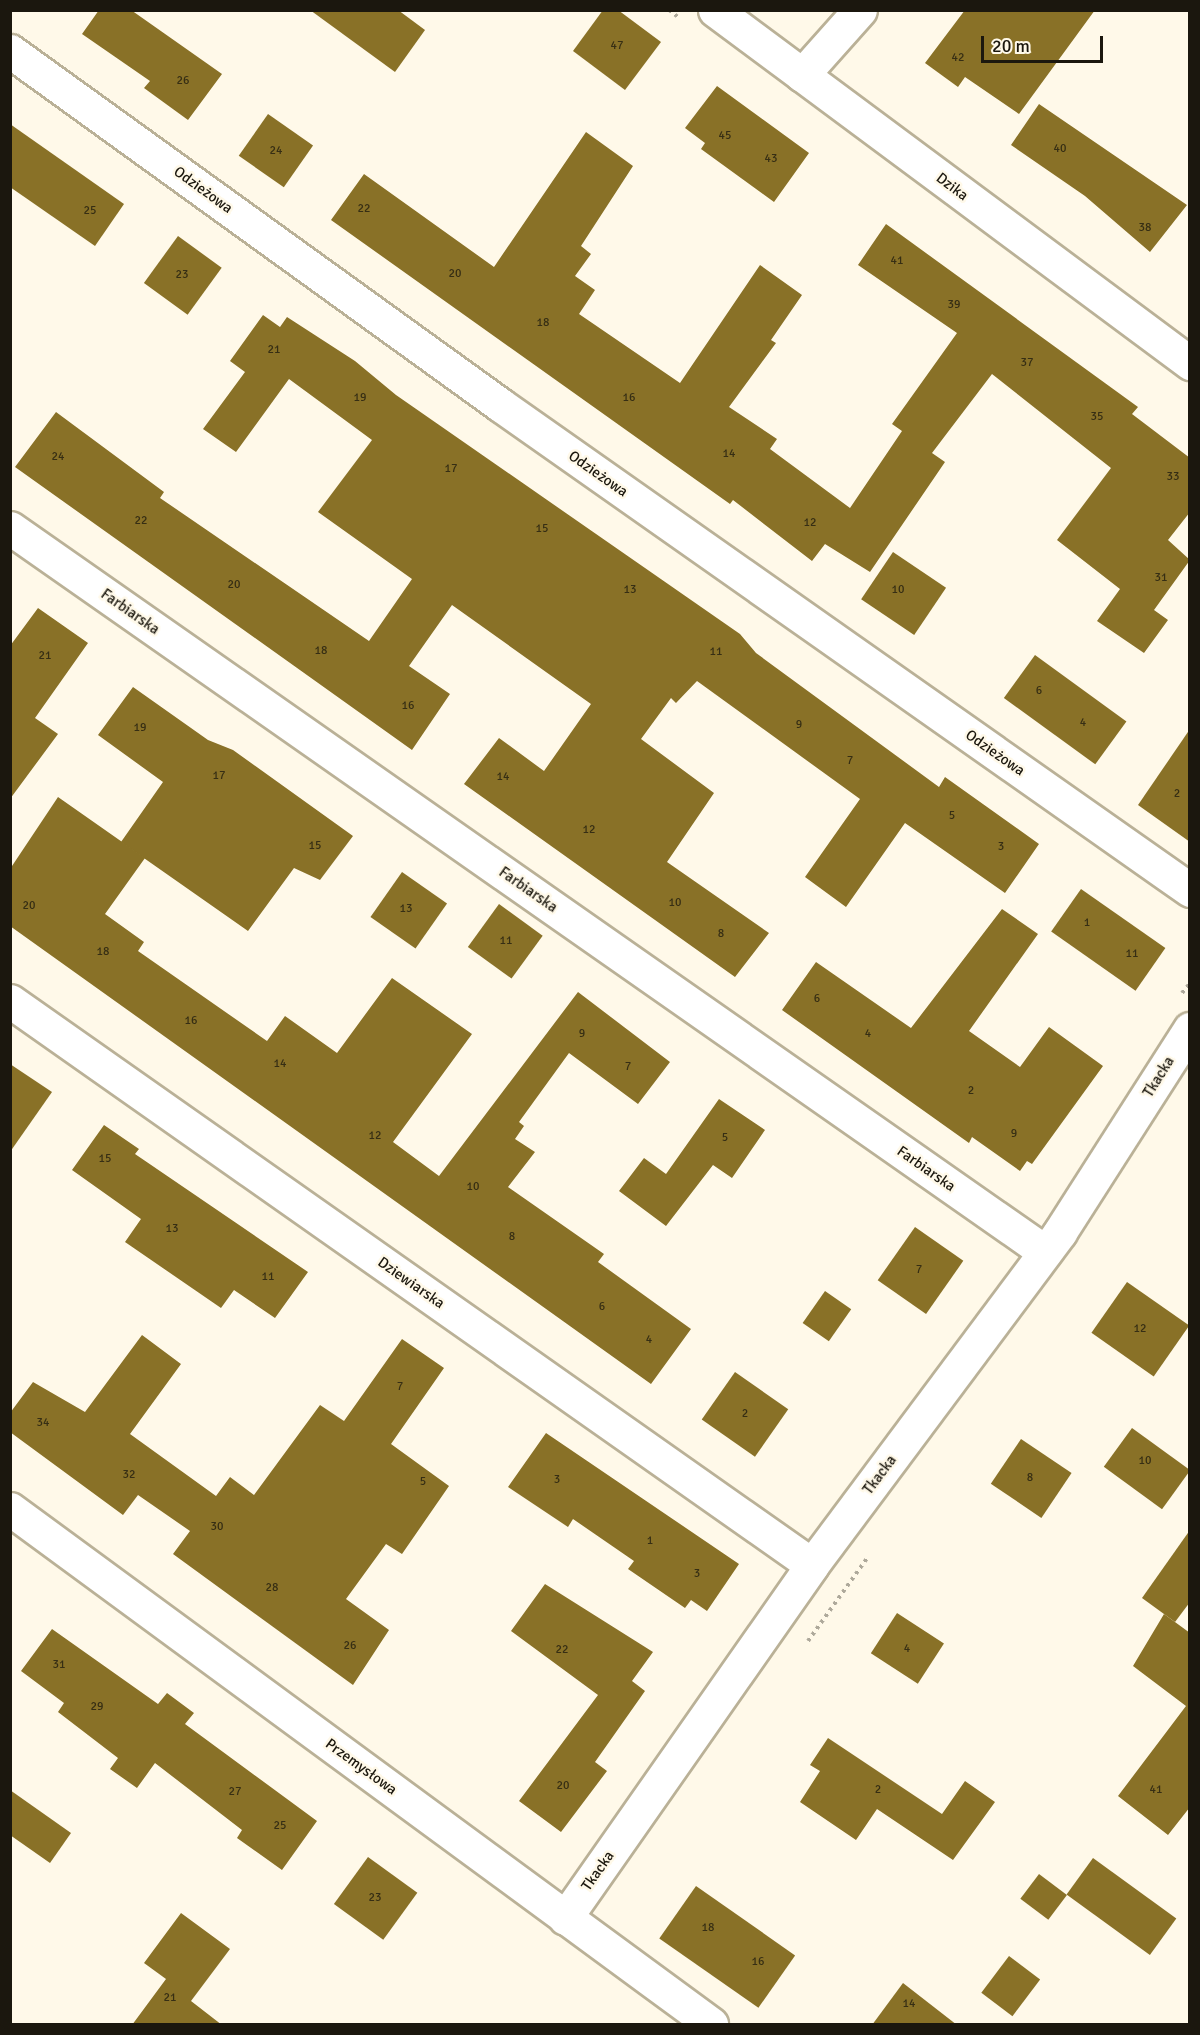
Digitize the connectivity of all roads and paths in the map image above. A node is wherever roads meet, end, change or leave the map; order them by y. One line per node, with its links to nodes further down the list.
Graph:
1 (715, 10): 4 (street, Dzika)
2 (860, 10): 4 (street)
3 (10, 51): 7 (street, Odzieżowa)
4 (802, 75): 5 (street, Dzika)
5 (1190, 363)
6 (10, 528): 10 (street, Farbiarska)
7 (1190, 890)
8 (10, 1001): 12 (street, Dziewiarska)
9 (1190, 1029): 10 (street, Tkacka)
10 (1045, 1252): 12 (street, Tkacka)
11 (10, 1509): 13 (street, Przemysłowa)
12 (812, 1565): 13 (street, Tkacka)
13 (565, 1918): 14 (street, Przemysłowa)
14 (711, 2025)

